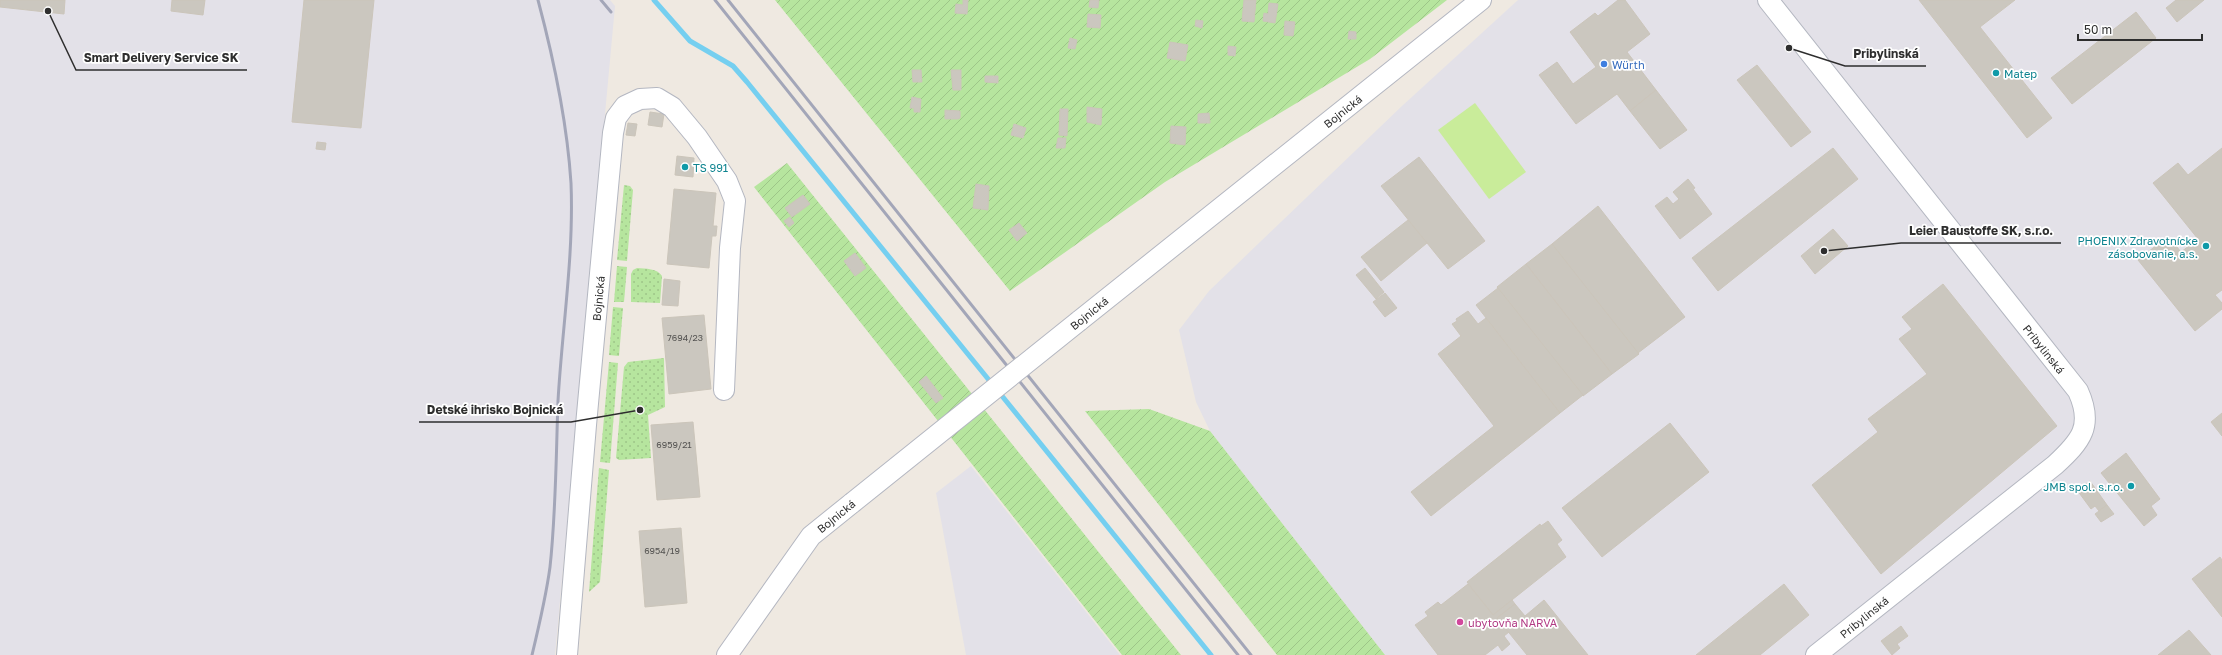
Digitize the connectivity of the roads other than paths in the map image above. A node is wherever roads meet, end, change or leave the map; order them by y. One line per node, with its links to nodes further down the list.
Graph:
1 (1481, 0): 5 (street, Bojnická, bridge)
2 (1768, 0): 6 (street, Pribylinská)
3 (724, 390): 4 (street, Bojnická)
4 (568, 655)
5 (727, 655)
6 (1816, 655)

